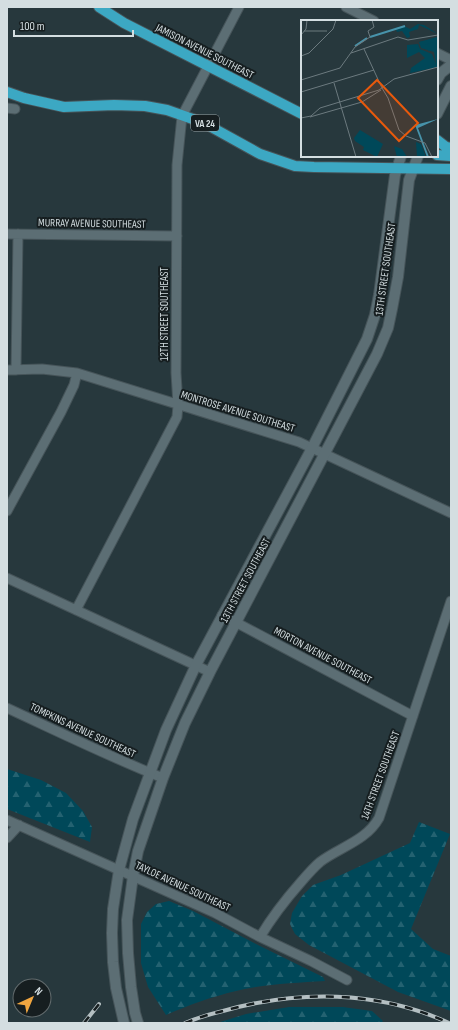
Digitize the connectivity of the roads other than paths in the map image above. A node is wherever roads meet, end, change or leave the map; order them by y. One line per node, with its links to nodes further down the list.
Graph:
1 (99, 7): 8 (main road, JAMISON AVENUE SOUTHEAST)
2 (239, 7): 8 (street, 12TH STREET SOUTHEAST)
3 (346, 7): 4 (street)
4 (372, 20)
5 (438, 54): 6 (street)
6 (451, 60)
7 (451, 65): 9 (main road)
8 (208, 66): 13 (main road, JAMISON AVENUE SOUTHEAST); 14 (street, 12TH STREET SOUTHEAST)
9 (438, 78)
10 (451, 86): 12 (main road)
11 (7, 92): 14 (main road, VA 24)
12 (438, 112)
13 (301, 113)
14 (182, 116): 21 (main road, VA 24); 26 (street, 12TH STREET SOUTHEAST)
15 (438, 141): 16 (main road)
16 (451, 148)
17 (438, 155): 18 (main road)
18 (451, 156)
19 (401, 157): 21 (main road, 13TH STREET SOUTHEAST)
20 (418, 157): 22 (main road, 13TH STREET SOUTHEAST)
21 (397, 169): 22 (main road, VA 24); 30 (main road, 13TH STREET SOUTHEAST)
22 (413, 169): 23 (main road, VA 24); 31 (main road, 13TH STREET SOUTHEAST)
23 (451, 170)
24 (7, 234): 25 (street, MURRAY AVENUE SOUTHEAST)
25 (18, 234): 26 (street, MURRAY AVENUE SOUTHEAST); 27 (street)
26 (177, 236): 29 (street, 12TH STREET SOUTHEAST)
27 (12, 370): 28 (street, MONTROSE AVENUE SOUTHEAST)
28 (77, 373): 29 (street, MONTROSE AVENUE SOUTHEAST); 32 (street)
29 (178, 405): 30 (street, MONTROSE AVENUE SOUTHEAST); 36 (street, 12TH STREET SOUTHEAST)
30 (312, 448): 31 (street, MONTROSE AVENUE SOUTHEAST); 37 (main road, 13TH STREET SOUTHEAST)
31 (325, 455): 33 (street, MONTROSE AVENUE SOUTHEAST); 38 (main road, 13TH STREET SOUTHEAST)
32 (7, 511)
33 (451, 513)
34 (7, 578): 36 (street)
35 (451, 601): 42 (street, 14TH STREET SOUTHEAST)
36 (76, 610): 39 (street)
37 (222, 614): 38 (street, MORTON AVENUE SOUTHEAST); 39 (main road, 13TH STREET SOUTHEAST)
38 (236, 622): 40 (main road, 13TH STREET SOUTHEAST); 42 (street, MORTON AVENUE SOUTHEAST)
39 (196, 665): 40 (street); 43 (main road, 13TH STREET SOUTHEAST)
40 (210, 672): 44 (main road, 13TH STREET SOUTHEAST)
41 (7, 708): 43 (street, TOMPKINS AVENUE SOUTHEAST)
42 (413, 716): 50 (street, 14TH STREET SOUTHEAST)
43 (149, 773): 44 (street, TOMPKINS AVENUE SOUTHEAST); 48 (main road, 13TH STREET SOUTHEAST)
44 (163, 778): 49 (main road, 13TH STREET SOUTHEAST)
45 (7, 820): 46 (street, TAYLOE AVENUE SOUTHEAST)
46 (19, 825): 47 (street); 48 (street, TAYLOE AVENUE SOUTHEAST)
47 (7, 838)
48 (119, 870): 49 (street, TAYLOE AVENUE SOUTHEAST); 52 (main road, 13TH STREET SOUTHEAST)
49 (133, 876): 50 (street, TAYLOE AVENUE SOUTHEAST); 53 (main road, 13TH STREET SOUTHEAST)
50 (260, 937): 51 (street, TAYLOE AVENUE SOUTHEAST)
51 (347, 980)
52 (122, 1019)
53 (138, 1023)

